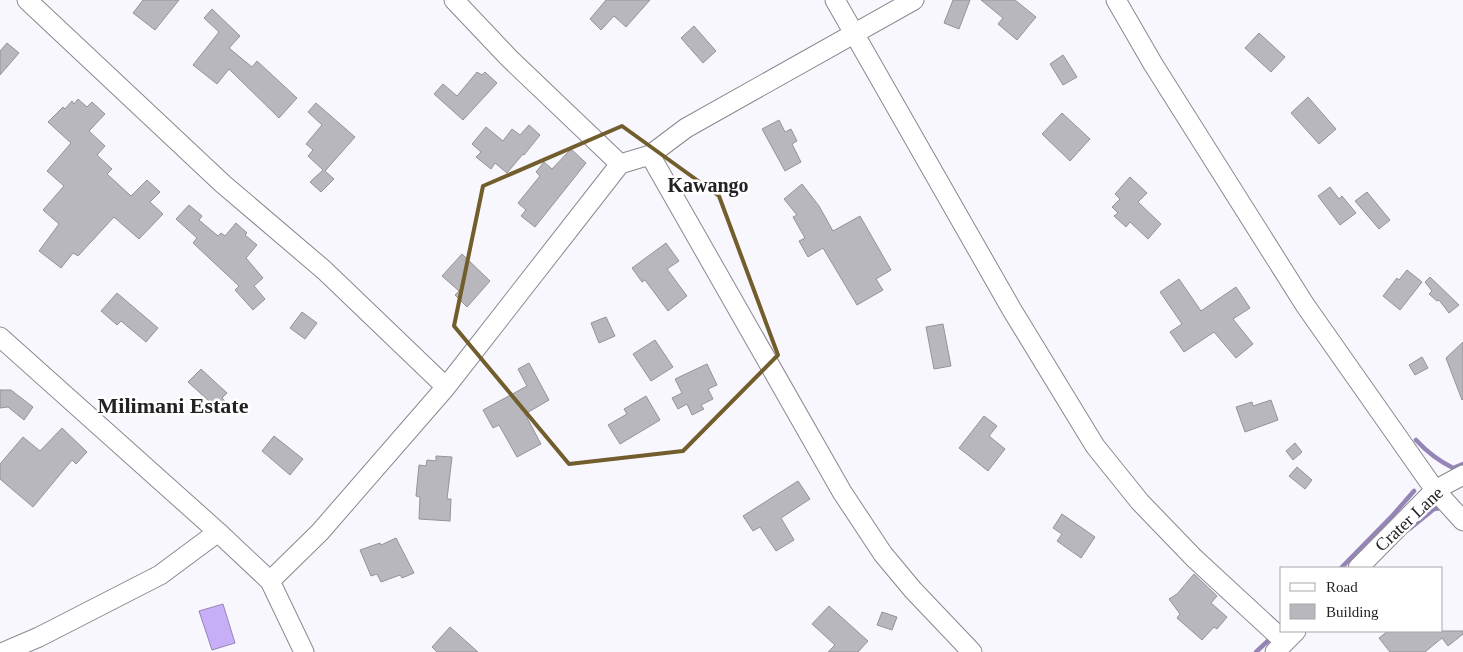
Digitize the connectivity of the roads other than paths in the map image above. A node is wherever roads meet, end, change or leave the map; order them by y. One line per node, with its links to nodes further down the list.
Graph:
1 (27, 0): 10 (street)
2 (454, 0): 8 (street)
3 (835, 0): 6 (street)
4 (914, 0): 6 (street)
5 (1116, 0): 12 (street)
6 (854, 33): 7 (street); 17 (street)
7 (650, 155): 8 (street); 20 (street)
8 (620, 164): 10 (street)
9 (0, 337): 14 (street)
10 (446, 387): 16 (street)
11 (1463, 475): 12 (street, Crater Lane)
12 (1435, 490): 13 (street); 15 (street, Crater Lane)
13 (1463, 521)
14 (218, 532): 16 (street); 18 (street)
15 (1359, 567)
16 (270, 581): 19 (street)
17 (1285, 642)
18 (4, 652)
19 (304, 652)
20 (972, 652)

